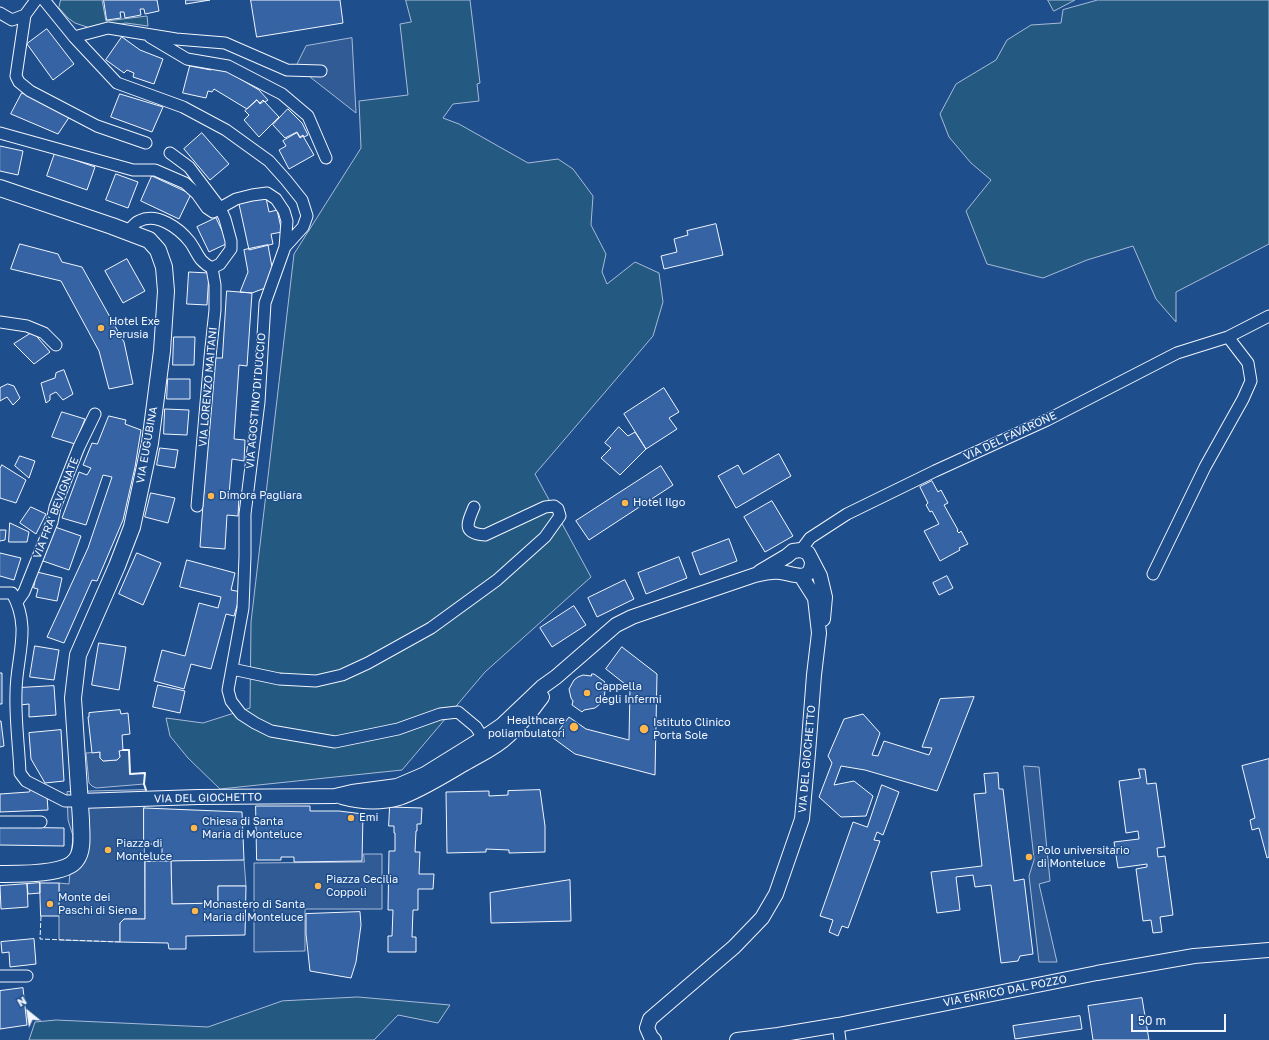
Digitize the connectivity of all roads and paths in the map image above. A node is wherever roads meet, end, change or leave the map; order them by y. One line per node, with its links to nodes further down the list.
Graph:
1 (36, 0): 4 (street)
2 (44, 0): 6 (street)
3 (0, 13): 4 (street)
4 (25, 15): 9 (street)
5 (144, 34): 6 (street); 7 (street); 11 (street)
6 (74, 37): 15 (street)
7 (321, 71)
8 (0, 133): 13 (street)
9 (146, 143)
10 (170, 153): 13 (street)
11 (326, 158)
12 (0, 188): 14 (main road, VIA EUGUBINA)
13 (220, 208): 15 (street, VIA AGOSTINO DI DUCCIO); 16 (street)
14 (128, 232): 16 (street); 37 (main road, VIA EUGUBINA)
15 (284, 247): 33 (street, VIA AGOSTINO DI DUCCIO)
16 (212, 268): 22 (street, VIA LORENZO MAITANI)
17 (1269, 316): 19 (street, VIA DEL FAVARONE)
18 (0, 322): 20 (street)
19 (1228, 337): 24 (street, VIA DEL FAVARONE); 28 (street)
20 (56, 345)
21 (95, 414): 31 (street, VIA FRA' BEVIGNATE)
22 (197, 506)
23 (474, 507): 33 (street)
24 (801, 550): 25 (street, VIA DEL GIOCHETTO); 26 (street, VIA DEL GIOCHETTO)
25 (787, 556): 27 (street, VIA DEL GIOCHETTO); 29 (street, VIA DEL GIOCHETTO)
26 (812, 563): 27 (street); 32 (street, VIA DEL GIOCHETTO)
27 (795, 574): 29 (street, VIA DEL GIOCHETTO); 32 (street, VIA DEL GIOCHETTO)
28 (1153, 574)
29 (755, 575): 34 (street, VIA DEL GIOCHETTO)
30 (0, 593): 31 (street)
31 (17, 602): 37 (street)
32 (819, 633): 45 (street, VIA DEL GIOCHETTO)
33 (232, 669): 35 (street, VIA AGOSTINO DI DUCCIO)
34 (556, 677): 35 (street, VIA DEL GIOCHETTO); 36 (street, VIA DEL GIOCHETTO)
35 (483, 738): 36 (street, VIA DEL GIOCHETTO)
36 (335, 796): 37 (street, VIA DEL GIOCHETTO)
37 (80, 801): 40 (main road, VIA EUGUBINA)
38 (0, 822): 39 (street)
39 (40, 822)
40 (0, 874)
41 (1269, 950): 44 (street, VIA ENRICO DAL POZZO)
42 (0, 976): 43 (street)
43 (27, 976)
44 (838, 1025): 47 (street, VIA ENRICO DAL POZZO); 48 (street)
45 (654, 1040)
46 (737, 1040): 47 (street)
47 (742, 1040)
48 (840, 1040)

